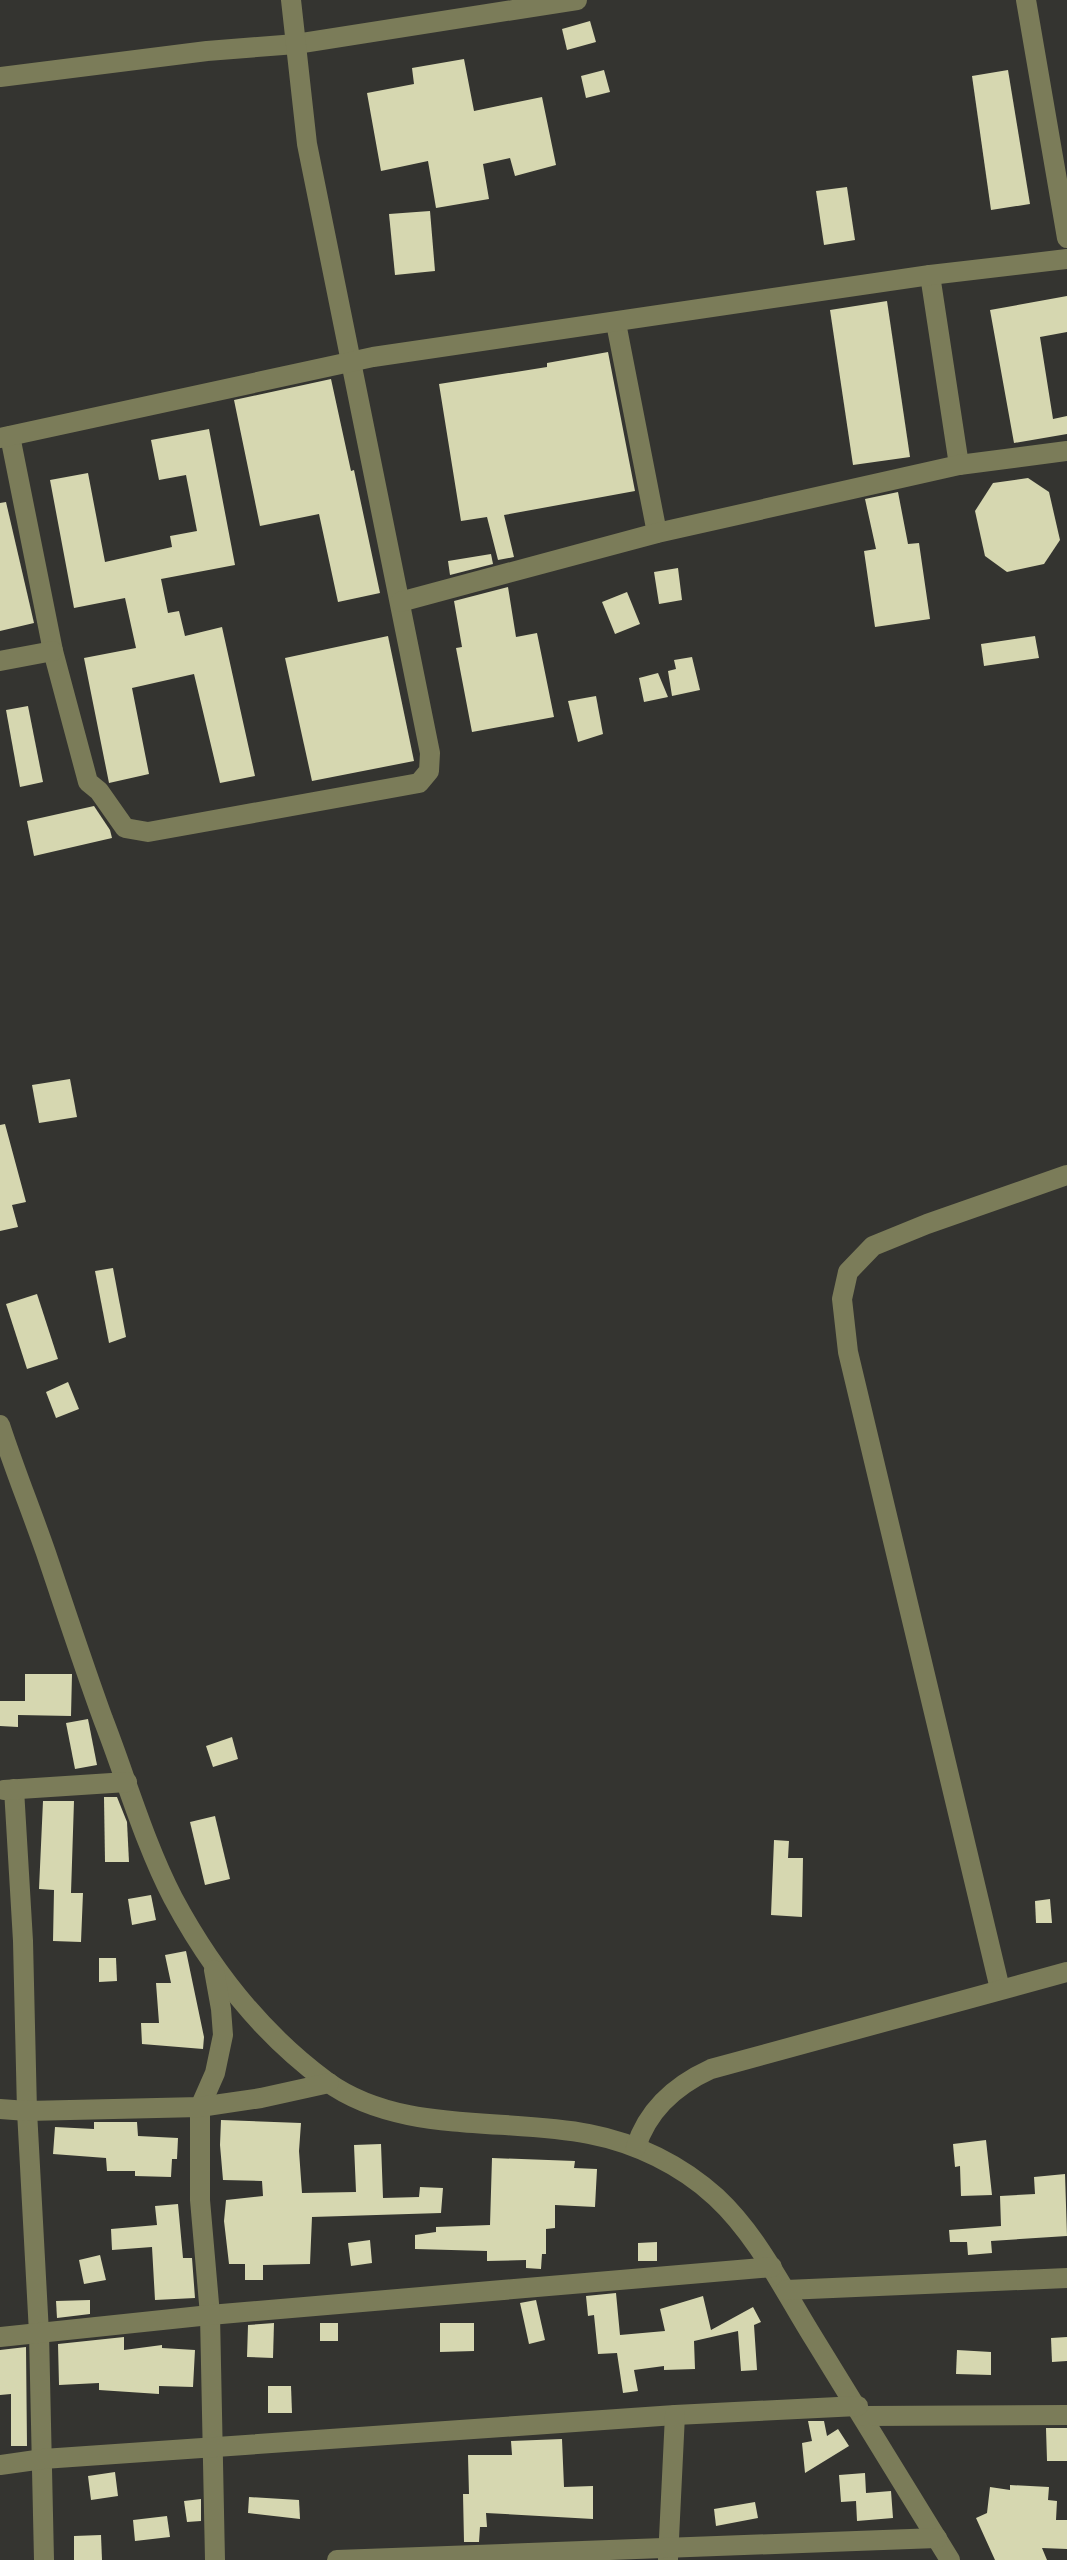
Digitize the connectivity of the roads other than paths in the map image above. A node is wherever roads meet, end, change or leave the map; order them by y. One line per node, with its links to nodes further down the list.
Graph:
1 (291, 0): 4 (street)
2 (577, 0): 4 (street)
3 (1026, 0): 6 (street)
4 (296, 44): 5 (street); 10 (street)
5 (0, 77)
6 (1067, 238)
7 (1067, 259): 8 (street)
8 (930, 275): 9 (street); 13 (street)
9 (616, 323): 10 (street); 14 (street)
10 (352, 362): 11 (street); 15 (street)
11 (5, 437): 16 (street)
12 (1067, 451): 13 (street)
13 (959, 465): 14 (street)
14 (657, 533): 15 (street)
15 (400, 602): 16 (street)
16 (53, 651): 17 (street)
17 (0, 661)
18 (1067, 1175): 24 (street)
19 (0, 1425): 20 (street)
20 (127, 1782): 21 (street); 22 (street)
21 (7, 1790): 28 (street)
22 (212, 1962): 25 (street); 26 (street)
23 (1067, 1972): 24 (street)
24 (1000, 1989): 29 (street)
25 (329, 2083): 26 (street); 29 (street)
26 (200, 2107): 28 (street); 33 (street)
27 (0, 2109): 28 (street)
28 (27, 2111): 34 (street)
29 (636, 2147): 30 (street)
30 (772, 2267): 32 (street); 33 (street)
31 (1067, 2278): 32 (street)
32 (786, 2290): 36 (street)
33 (210, 2315): 34 (street); 39 (street)
34 (39, 2333): 35 (street); 40 (street)
35 (0, 2337)
36 (861, 2411): 37 (street); 38 (street); 42 (street)
37 (675, 2415): 39 (street); 43 (street)
38 (1067, 2415)
39 (213, 2448): 40 (street); 45 (street)
40 (43, 2459): 41 (street); 44 (street)
41 (0, 2465)
42 (937, 2538): 43 (street); 47 (street)
43 (668, 2554): 46 (street)
44 (44, 2560)
45 (215, 2560)
46 (337, 2560)
47 (950, 2560)

